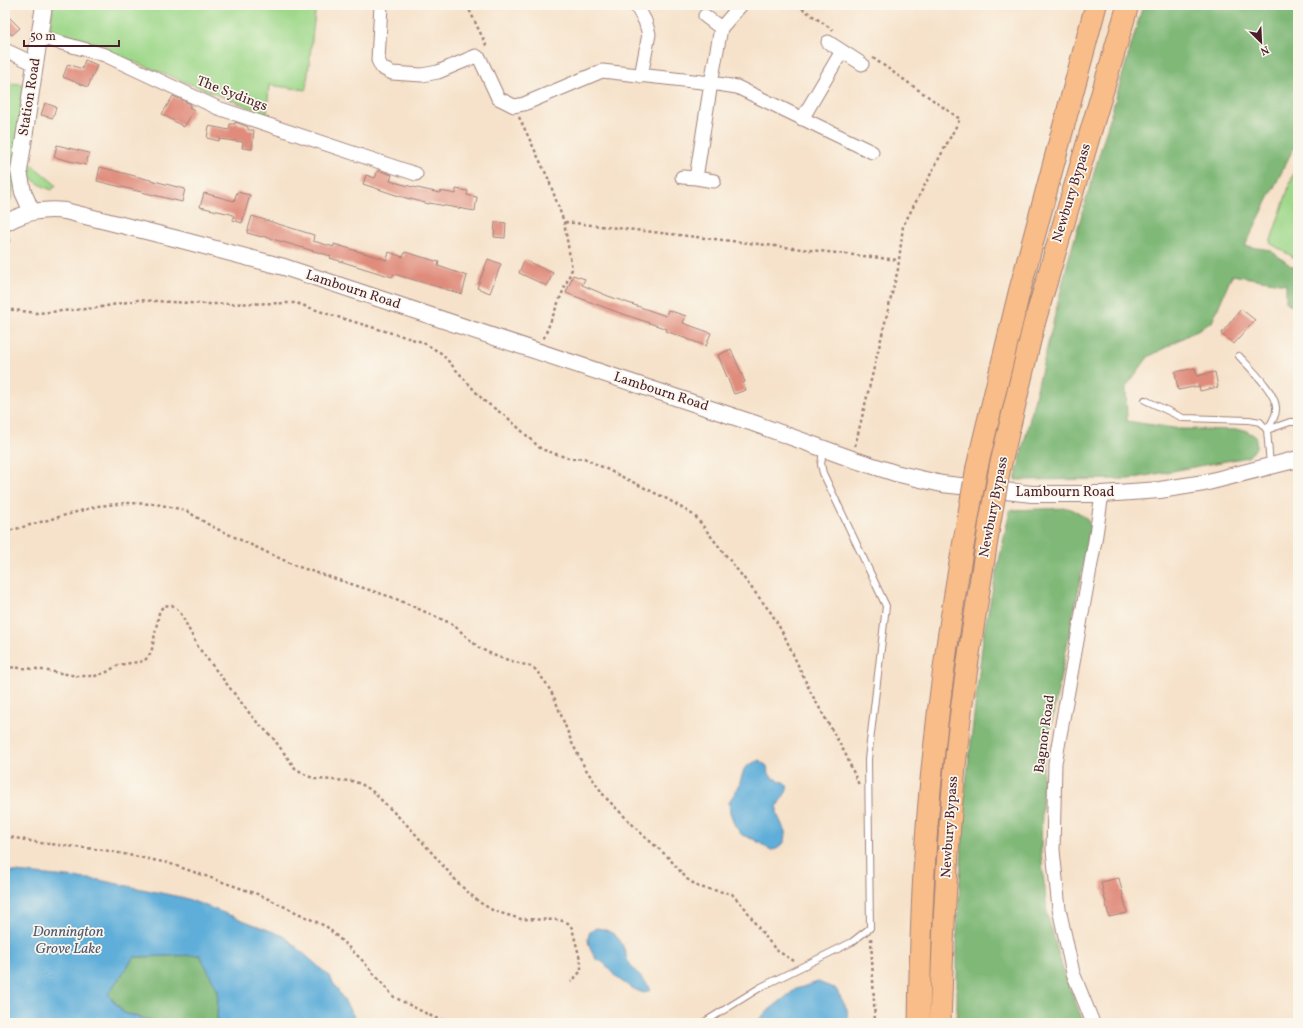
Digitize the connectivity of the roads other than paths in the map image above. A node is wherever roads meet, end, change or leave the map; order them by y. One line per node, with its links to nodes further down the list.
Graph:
1 (44, 5): 10 (street, Station Road)
2 (381, 5): 17 (street)
3 (636, 5): 17 (street)
4 (741, 5): 9 (street)
5 (1087, 5): 14 (highway)
6 (1096, 5): 14 (highway, Newbury Bypass)
7 (1128, 5): 37 (highway, Newbury Bypass, bridge)
8 (705, 16): 9 (street)
9 (721, 28): 18 (street)
10 (40, 37): 16 (street, Station Road); 21 (street, The Sydings)
11 (832, 37): 13 (street)
12 (5, 50): 16 (street)
13 (842, 51): 15 (street); 19 (street)
14 (1083, 55): 36 (highway, Newbury Bypass, bridge)
15 (866, 59)
16 (35, 64): 25 (street, Station Road)
17 (641, 76): 18 (street)
18 (711, 83): 19 (street); 23 (street)
19 (802, 118): 20 (street)
20 (872, 152)
21 (416, 174)
22 (682, 177): 23 (street)
23 (696, 178): 24 (street)
24 (714, 181)
25 (32, 212): 26 (street, Lambourn Road); 31 (street, Lambourn Road)
26 (5, 223)
27 (1239, 356): 30 (lane)
28 (1146, 400): 30 (lane)
29 (1298, 422): 30 (lane)
30 (1267, 430): 33 (lane)
31 (823, 450): 34 (street, Lambourn Road); 35 (lane)
32 (1298, 460): 33 (street, Lambourn Road)
33 (1270, 467): 34 (street, Lambourn Road)
34 (1102, 494): 38 (street, Bagnor Road)
35 (703, 1023)
36 (919, 1023)
37 (940, 1023)
38 (1093, 1023)

